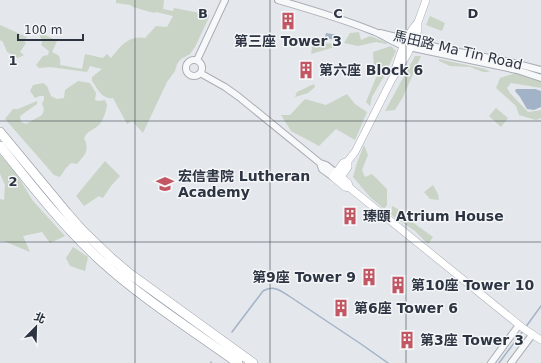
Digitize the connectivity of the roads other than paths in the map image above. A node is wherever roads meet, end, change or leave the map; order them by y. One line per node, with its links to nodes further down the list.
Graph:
1 (225, 0): 5 (street)
2 (278, 0): 4 (street, 馬田路 Ma Tin Road)
3 (426, 0): 4 (main road)
4 (409, 43): 6 (street, 馬田路 Ma Tin Road); 8 (street, 馬田路 Ma Tin Road); 11 (main road)
5 (197, 60): 7 (street); 7 (street)
6 (540, 70)
7 (200, 73): 11 (street)
8 (541, 78)
9 (0, 131): 10 (highway)
10 (4, 148): 15 (highway); 16 (highway)
11 (337, 177): 12 (main road)
12 (521, 327): 13 (main road); 17 (street)
13 (531, 335): 14 (main road); 18 (street)
14 (541, 340)
15 (238, 363)
16 (253, 363)
17 (491, 363)
18 (511, 363)

